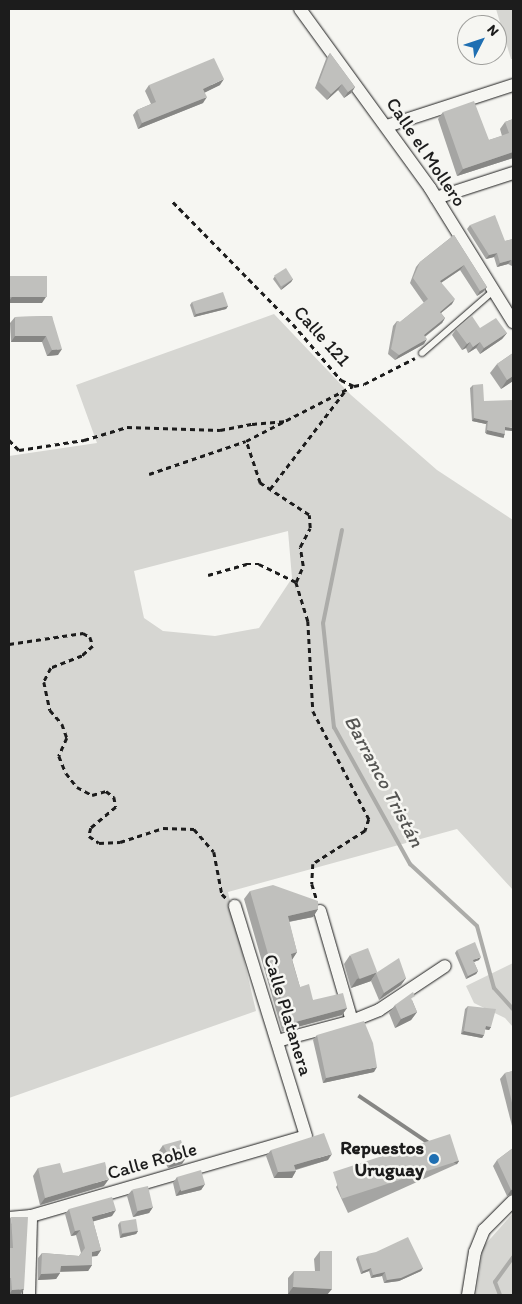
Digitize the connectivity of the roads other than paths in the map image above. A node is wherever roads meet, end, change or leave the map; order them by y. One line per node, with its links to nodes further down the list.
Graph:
1 (300, 9): 3 (street, Calle el Mollero)
2 (513, 85): 3 (street)
3 (387, 126): 5 (street, Calle el Mollero)
4 (513, 172): 5 (street)
5 (436, 198): 6 (street, Calle el Mollero)
6 (492, 292): 7 (street, Calle el Mollero); 8 (lane)
7 (513, 322)
8 (422, 353)
9 (235, 906): 13 (street, Calle Platanera)
10 (320, 911): 12 (street)
11 (445, 966): 12 (street)
12 (352, 1021): 13 (street)
13 (277, 1041): 14 (street, Calle Platanera)
14 (306, 1136): 16 (street, Calle Roble)
15 (513, 1201): 19 (street)
16 (31, 1216): 17 (street, Calle Roble); 18 (street)
17 (9, 1218)
18 (29, 1295)
19 (468, 1295)

